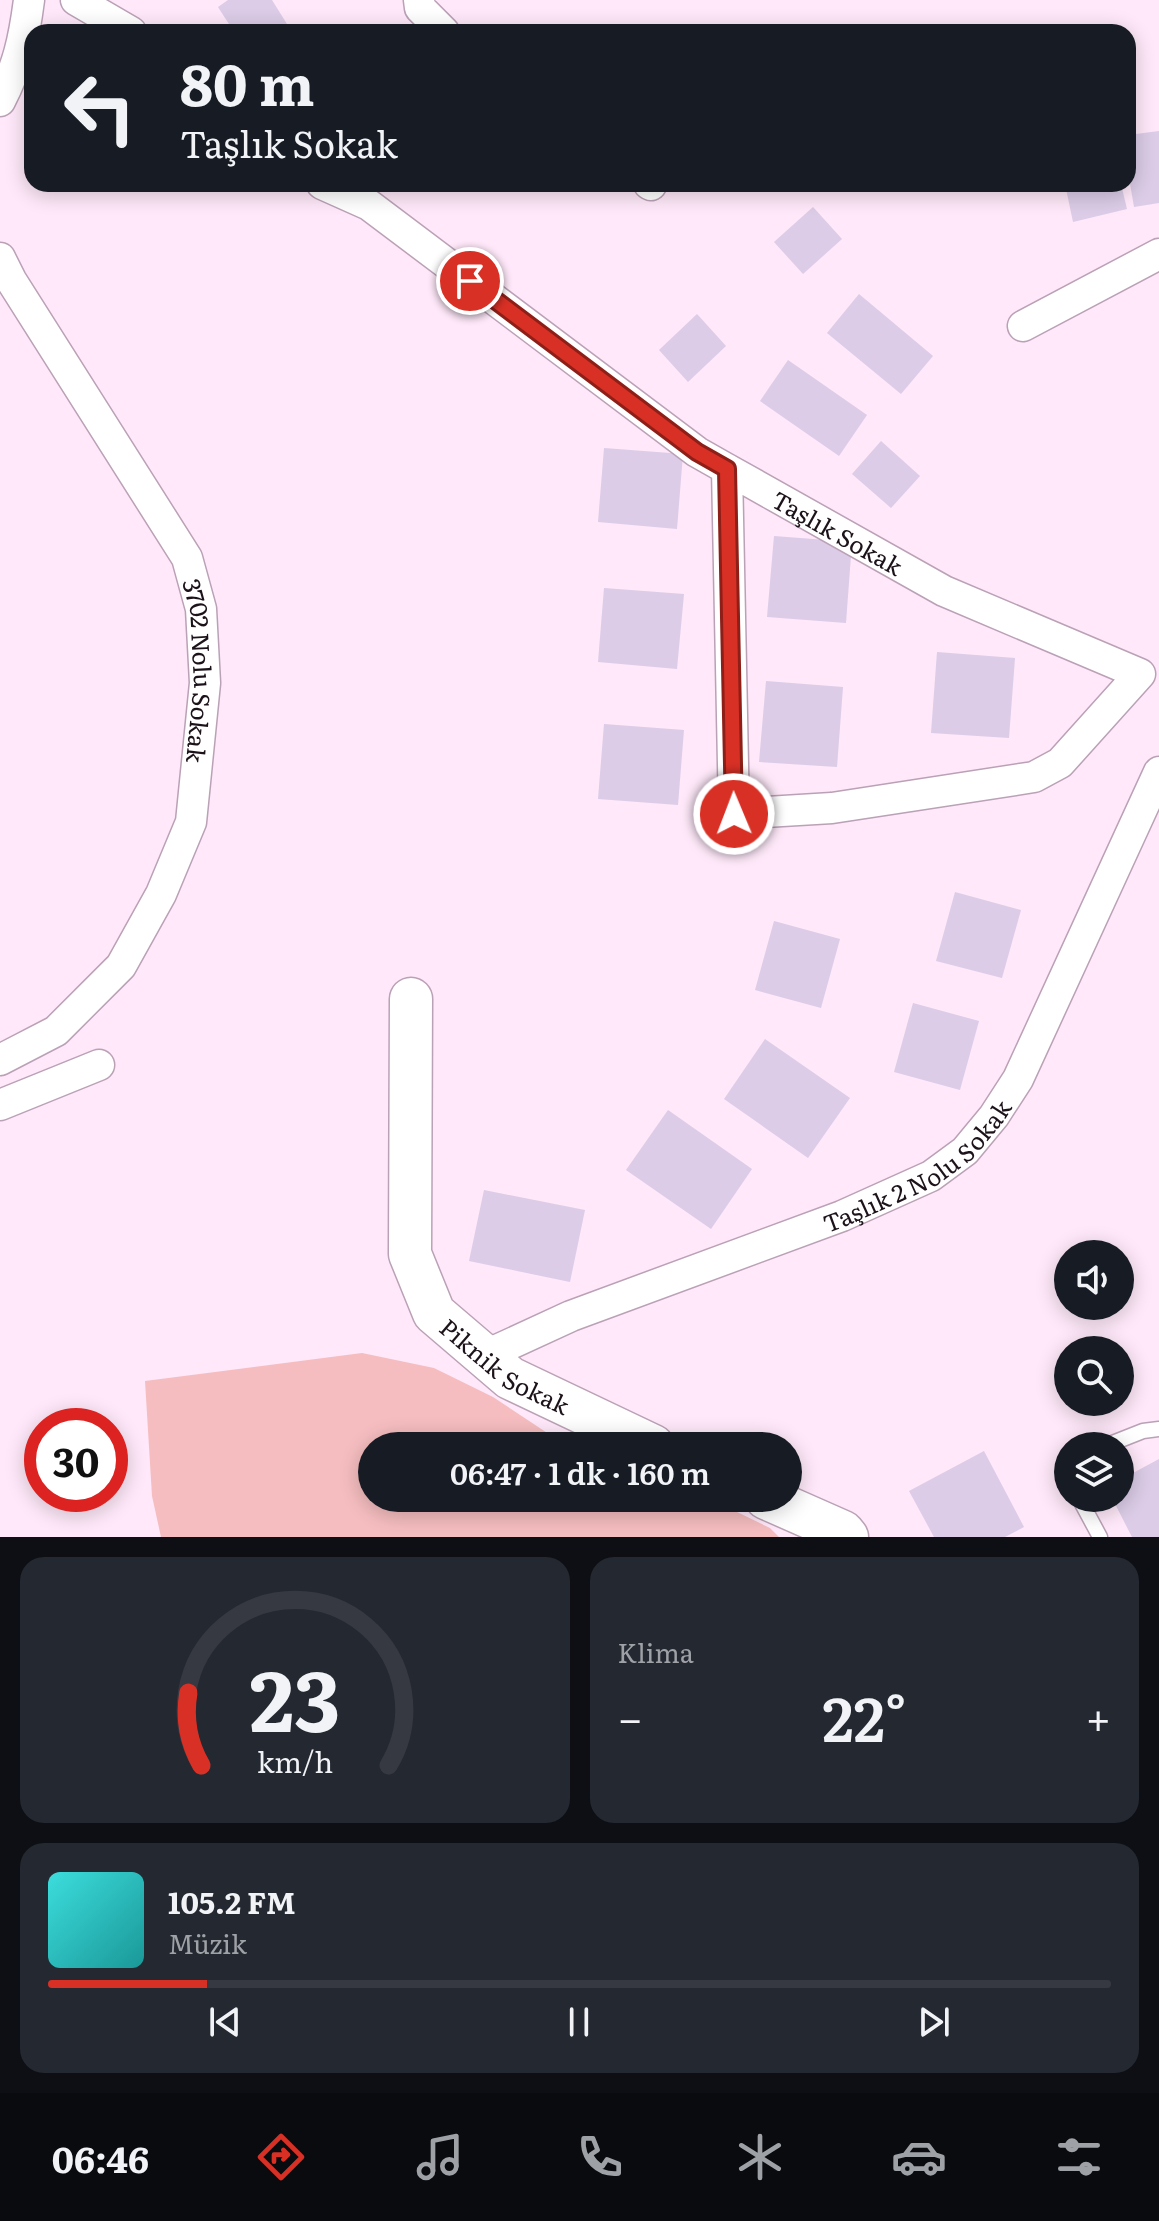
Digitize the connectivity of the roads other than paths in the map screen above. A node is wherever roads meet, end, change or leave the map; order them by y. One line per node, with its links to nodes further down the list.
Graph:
1 (29, 0): 4 (street)
2 (76, 0): 5 (street)
3 (419, 0): 6 (street)
4 (26, 24)
5 (117, 24)
6 (436, 24)
7 (24, 41): 8 (street)
8 (0, 101)
9 (340, 192): 13 (street, Taşlık Sokak)
10 (1159, 254): 12 (street)
11 (0, 258): 16 (street, 3702 Nolu Sokak)
12 (1023, 326)
13 (727, 469): 13 (street, Taşlık Sokak)
14 (1159, 772): 19 (street, Taşlık 2 Nolu Sokak)
15 (411, 999): 19 (street, Piknik Sokak)
16 (0, 1060)
17 (99, 1065): 18 (street)
18 (0, 1105)
19 (484, 1356): 21 (street, Piknik Sokak)
20 (1159, 1429): 22 (lane)
21 (624, 1432)
22 (1134, 1435)
23 (798, 1512): 25 (street)
24 (1087, 1512): 26 (lane)
25 (847, 1537)
26 (1100, 1537)

